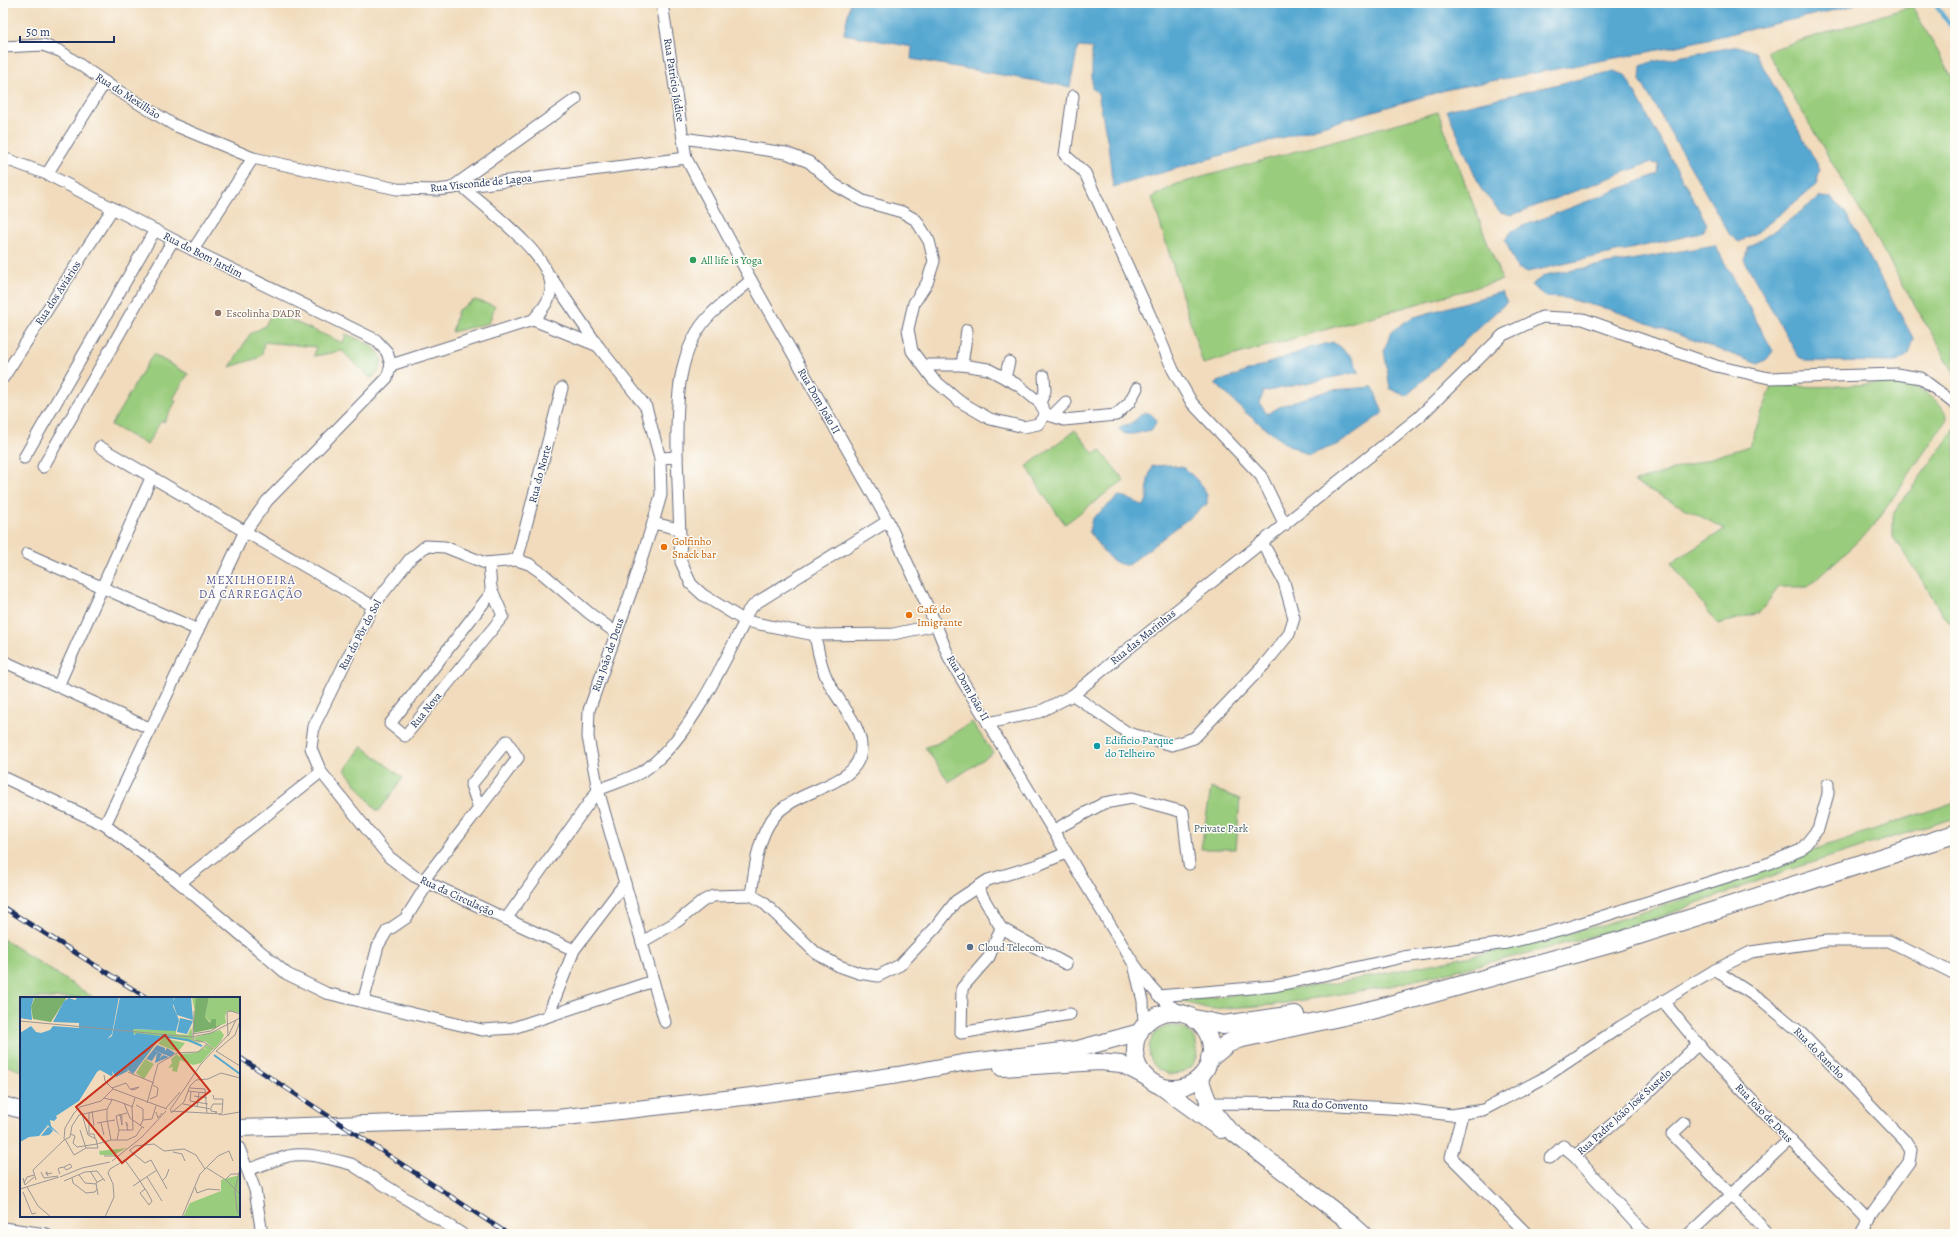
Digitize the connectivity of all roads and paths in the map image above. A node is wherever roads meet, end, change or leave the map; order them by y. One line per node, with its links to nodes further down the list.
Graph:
1 (662, 3): 6 (street, Rua Patrício Júdice)
2 (3, 47): 3 (street, Rua do Mexilhão)
3 (105, 82): 8 (street, Rua do Mexilhão); 10 (street)
4 (1073, 96): 43 (street)
5 (576, 99): 12 (street)
6 (683, 138): 9 (street, Rua Patrício Júdice); 24 (street)
7 (3, 158): 10 (street, Rua do Bom Jardim)
8 (253, 158): 12 (street, Rua Visconde de Lagoa); 16 (street)
9 (686, 158): 11 (street, Rua Visconde de Lagoa); 18 (street, Rua Patrício Júdice)
10 (48, 174): 13 (street, Rua do Bom Jardim)
11 (464, 187): 12 (street, Rua Visconde de Lagoa); 17 (street, Rua João de Deus)
12 (451, 188)
13 (113, 208): 14 (street, Rua do Bom Jardim); 27 (street, Rua dos Aviários)
14 (155, 230): 15 (street, Rua do Bom Jardim); 37 (street)
15 (173, 240): 16 (street, Rua do Bom Jardim); 39 (street)
16 (193, 250): 23 (street, Rua do Bom Jardim)
17 (547, 271): 19 (street); 21 (street, Rua João de Deus)
18 (751, 280): 36 (street); 41 (street, Rua Dom João II)
19 (533, 320): 21 (street); 23 (street)
20 (967, 330): 25 (street)
21 (598, 346): 38 (street, Rua João de Deus)
22 (1009, 362): 28 (street)
23 (391, 365): 45 (street)
24 (923, 365): 25 (street); 34 (street)
25 (962, 365): 28 (street)
26 (1044, 376): 31 (street)
27 (3, 378)
28 (1005, 378): 31 (street)
29 (562, 388): 48 (street, Rua do Norte)
30 (1137, 388): 34 (street)
31 (1040, 402): 34 (street)
32 (1066, 402): 34 (street)
33 (1955, 404): 43 (street, Rua das Marinhas)
34 (1049, 415)
35 (100, 447): 40 (street)
36 (677, 457): 38 (street); 44 (street)
37 (24, 458)
38 (660, 458): 42 (street, Rua João de Deus)
39 (43, 467)
40 (151, 478): 45 (street); 50 (street)
41 (888, 521): 53 (street); 54 (street, Rua Dom João II)
42 (652, 523): 44 (street); 56 (street, Rua João de Deus)
43 (1285, 525): 46 (street, Rua das Marinhas)
44 (679, 529): 53 (street)
45 (244, 533): 52 (street); 55 (street)
46 (1262, 542): 60 (street, Rua das Marinhas); 60 (street)
47 (27, 554): 50 (street)
48 (517, 560): 49 (street, Rua do Pôr do Sol); 56 (street)
49 (488, 563): 51 (street, Rua Nova); 52 (street, Rua do Pôr do Sol)
50 (102, 588): 55 (street); 59 (street)
51 (492, 592): 51 (street, Rua Nova)
52 (373, 606): 63 (street, Rua do Pôr do Sol)
53 (745, 621): 57 (street); 66 (street)
54 (936, 625): 57 (street); 61 (street, Rua Dom João II)
55 (198, 630): 62 (street)
56 (616, 632): 66 (street, Rua João de Deus)
57 (816, 635): 77 (street)
58 (3, 661): 59 (street)
59 (58, 686): 62 (street)
60 (1073, 695): 61 (street, Rua das Marinhas)
61 (988, 723): 69 (street, Rua Dom João II)
62 (151, 729): 68 (street)
63 (321, 772): 73 (street, Rua da Circulação); 74 (street)
64 (3, 777): 68 (street)
65 (1828, 784): 88 (street)
66 (598, 790): 75 (street, Rua João de Deus); 78 (street, Rua da Circulação)
67 (479, 808): 67 (street); 73 (street)
68 (105, 825): 74 (street)
69 (1054, 830): 71 (street, Rua Dom João II); 72 (street)
70 (1955, 834): 87 (main road)
71 (1066, 852): 76 (street); 82 (street, Rua Dom João II)
72 (1189, 864)
73 (426, 882): 78 (street, Rua da Circulação); 90 (street)
74 (180, 883): 90 (street)
75 (625, 884): 80 (street, Rua João de Deus); 81 (street)
76 (977, 887): 77 (street); 79 (street)
77 (751, 895): 80 (street)
78 (506, 918): 81 (street)
79 (1001, 928): 83 (street); 91 (street)
80 (642, 942): 86 (street, Rua João de Deus)
81 (574, 950): 92 (street)
82 (1132, 961): 88 (street); 95 (street)
83 (1066, 964)
84 (1715, 970): 85 (street, Rua do Convento); 89 (street, Rua do Convento); 117 (street, Rua do Rancho)
85 (1955, 974)
86 (653, 981): 92 (street); 94 (street, Rua João de Deus)
87 (1469, 982): 93 (main road); 97 (main road)
88 (1158, 996): 93 (street)
89 (1663, 1001): 96 (street, Rua João de Deus); 107 (street, Rua do Convento)
90 (363, 1002): 92 (street)
91 (1070, 1014)
92 (548, 1016)
93 (1188, 1016): 95 (main road); 97 (main road)
94 (665, 1022)
95 (1142, 1028): 98 (main road); 99 (main road)
96 (1698, 1044): 110 (street, Rua João de Deus); 112 (street, Rua Padre João José Sustelo)
97 (1210, 1058): 100 (main road)
98 (898, 1075): 99 (main road); 109 (main road)
99 (1146, 1077): 101 (main road)
100 (1200, 1077): 101 (main road); 103 (main road)
101 (1160, 1086): 103 (main road)
102 (3, 1104): 104 (main road)
103 (1202, 1107): 107 (street, Rua do Convento); 114 (main road); 114 (main road)
104 (20, 1109)
105 (3, 1115): 106 (main road)
106 (20, 1117)
107 (1456, 1117): 123 (street)
108 (1684, 1123): 116 (street)
109 (240, 1128)
110 (1789, 1140): 116 (street); 117 (street, Rua João de Deus)
111 (240, 1151): 120 (street)
112 (1575, 1156): 113 (street); 124 (street, Rua Padre João José Sustelo)
113 (1550, 1158)
114 (1266, 1159): 122 (main road)
115 (249, 1168): 121 (street)
116 (1731, 1194): 125 (street); 126 (street)
117 (1869, 1221): 127 (street)
118 (3, 1228): 119 (street)
119 (46, 1234)
120 (262, 1234)
121 (462, 1234)
122 (1363, 1234)
123 (1527, 1234)
124 (1646, 1234)
125 (1689, 1234)
126 (1769, 1234)
127 (1863, 1234)

